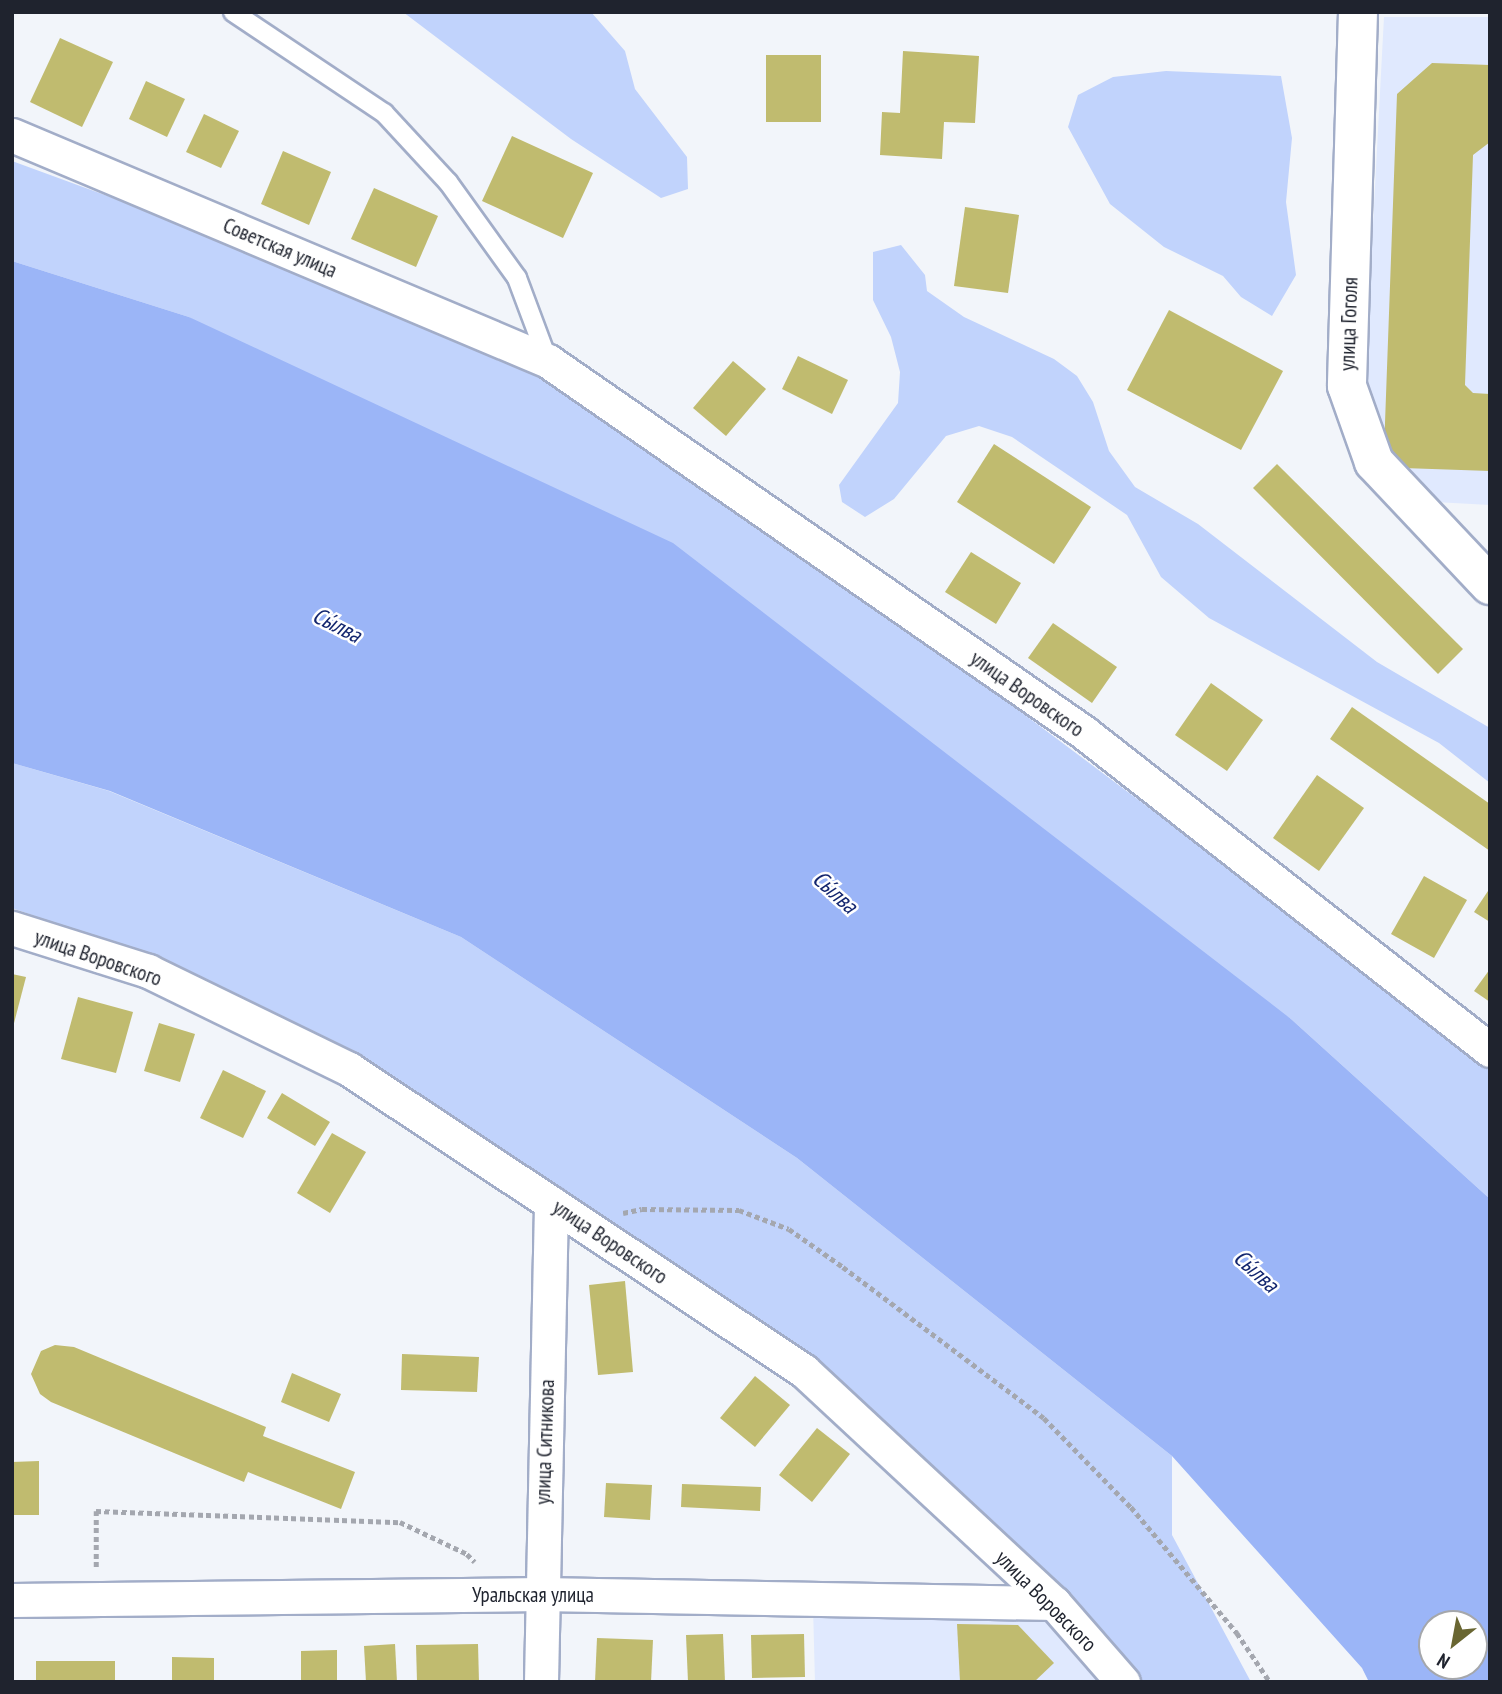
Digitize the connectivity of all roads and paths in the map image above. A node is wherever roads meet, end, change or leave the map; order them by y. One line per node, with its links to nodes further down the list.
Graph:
1 (233, 12): 4 (lane)
2 (1358, 12): 5 (street, улица Гоголя)
3 (12, 135): 4 (street, Советская улица)
4 (548, 361): 7 (street, улица Воровского)
5 (1490, 585)
6 (12, 928): 8 (street, улица Воровского)
7 (1490, 1050)
8 (551, 1203): 9 (street, улица Воровского); 11 (street, улица Ситникова)
9 (582, 1223): 14 (street, улица Воровского); 17 (path)
10 (504, 1594): 11 (street, Уральская улица); 13 (street, Уральская улица); 13 (path)
11 (541, 1594): 14 (street, Уральская улица); 15 (street, улица Ситникова)
12 (12, 1600): 13 (street, Уральская улица)
13 (96, 1600)
14 (1054, 1603): 16 (street, улица Воровского)
15 (541, 1682)
16 (1123, 1682)
17 (1270, 1682)

